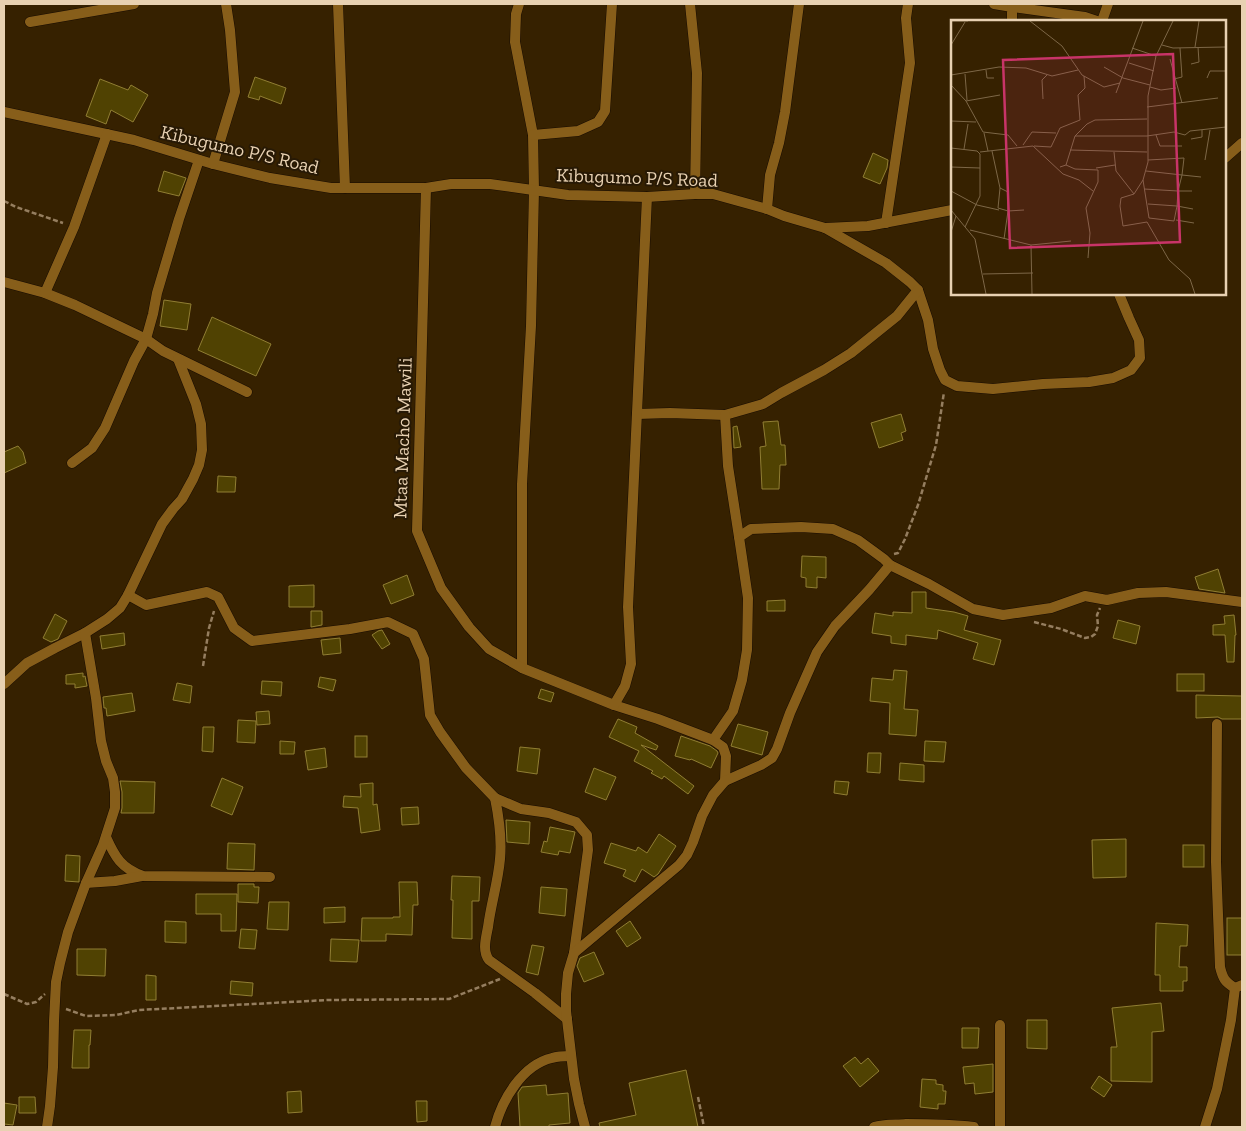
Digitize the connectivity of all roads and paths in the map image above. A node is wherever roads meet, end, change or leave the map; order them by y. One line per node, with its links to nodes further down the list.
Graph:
1 (134, 4): 15 (street)
2 (226, 4): 22 (street)
3 (338, 4): 23 (street)
4 (519, 4): 18 (street)
5 (612, 4): 18 (street)
6 (690, 4): 26 (street)
7 (799, 4): 29 (street)
8 (908, 4): 31 (street)
9 (994, 4): 11 (street)
10 (1108, 4): 14 (street)
11 (1013, 6): 12 (street); 13 (street)
12 (1012, 20)
13 (1094, 20)
14 (1102, 20)
15 (30, 22)
16 (5, 116): 17 (street, Kibugumo P/S Road)
17 (106, 134): 21 (street, Kibugumo P/S Road); 32 (street)
18 (533, 135): 25 (street)
19 (1242, 143): 20 (street)
20 (1226, 157)
21 (199, 160): 22 (street, Kibugumo P/S Road); 38 (street)
22 (213, 164): 23 (street, Kibugumo P/S Road)
23 (345, 188): 24 (street, Kibugumo P/S Road)
24 (426, 188): 25 (street, Kibugumo P/S Road); 54 (street, Mtaa Macho Mawili)
25 (534, 190): 27 (street, Kibugumo P/S Road); 54 (street)
26 (694, 194): 27 (street, Kibugumo P/S Road); 29 (street, Kibugumo P/S Road)
27 (646, 197): 42 (street)
28 (4, 201): 32 (path)
29 (767, 209): 33 (street, Kibugumo P/S Road)
30 (951, 210): 31 (street)
31 (886, 223): 33 (street)
32 (74, 227): 36 (street)
33 (825, 228): 35 (street, Kibugumo P/S Road)
34 (4, 282): 36 (street)
35 (918, 290): 40 (street); 43 (street)
36 (45, 293): 38 (street)
37 (1119, 295): 40 (street)
38 (146, 339): 39 (street); 44 (street)
39 (178, 359): 41 (street); 47 (street)
40 (945, 380): 46 (path)
41 (246, 392)
42 (637, 414): 43 (street); 56 (street)
43 (725, 415): 45 (street)
44 (72, 463)
45 (739, 537): 46 (street); 58 (street)
46 (887, 562): 49 (street); 59 (street)
47 (128, 595): 48 (street); 52 (street)
48 (218, 597): 53 (path); 60 (street)
49 (1106, 600): 50 (street); 51 (path)
50 (1242, 602)
51 (1034, 622)
52 (85, 633): 55 (street); 61 (street)
53 (203, 666)
54 (522, 668): 56 (street, Mtaa Macho Mawili)
55 (4, 684)
56 (614, 705): 58 (street, Mtaa Macho Mawili)
57 (1217, 724): 68 (street)
58 (713, 740): 59 (street)
59 (725, 781): 65 (street)
60 (495, 798): 65 (street); 66 (street)
61 (106, 837): 62 (street); 64 (street)
62 (143, 876): 63 (street); 64 (street)
63 (270, 877)
64 (86, 883): 67 (street)
65 (574, 953): 71 (street)
66 (511, 975): 70 (path); 71 (street)
67 (56, 985): 69 (path); 70 (street)
68 (1239, 986): 82 (street)
69 (4, 994)
70 (55, 1006): 75 (street)
71 (567, 1019): 73 (street)
72 (1000, 1025): 81 (street)
73 (571, 1056): 76 (street); 77 (street)
74 (698, 1096): 78 (path)
75 (47, 1127)
76 (495, 1127)
77 (585, 1127)
78 (704, 1127)
79 (874, 1127): 80 (street)
80 (974, 1127)
81 (1000, 1127)
82 (1205, 1127)

